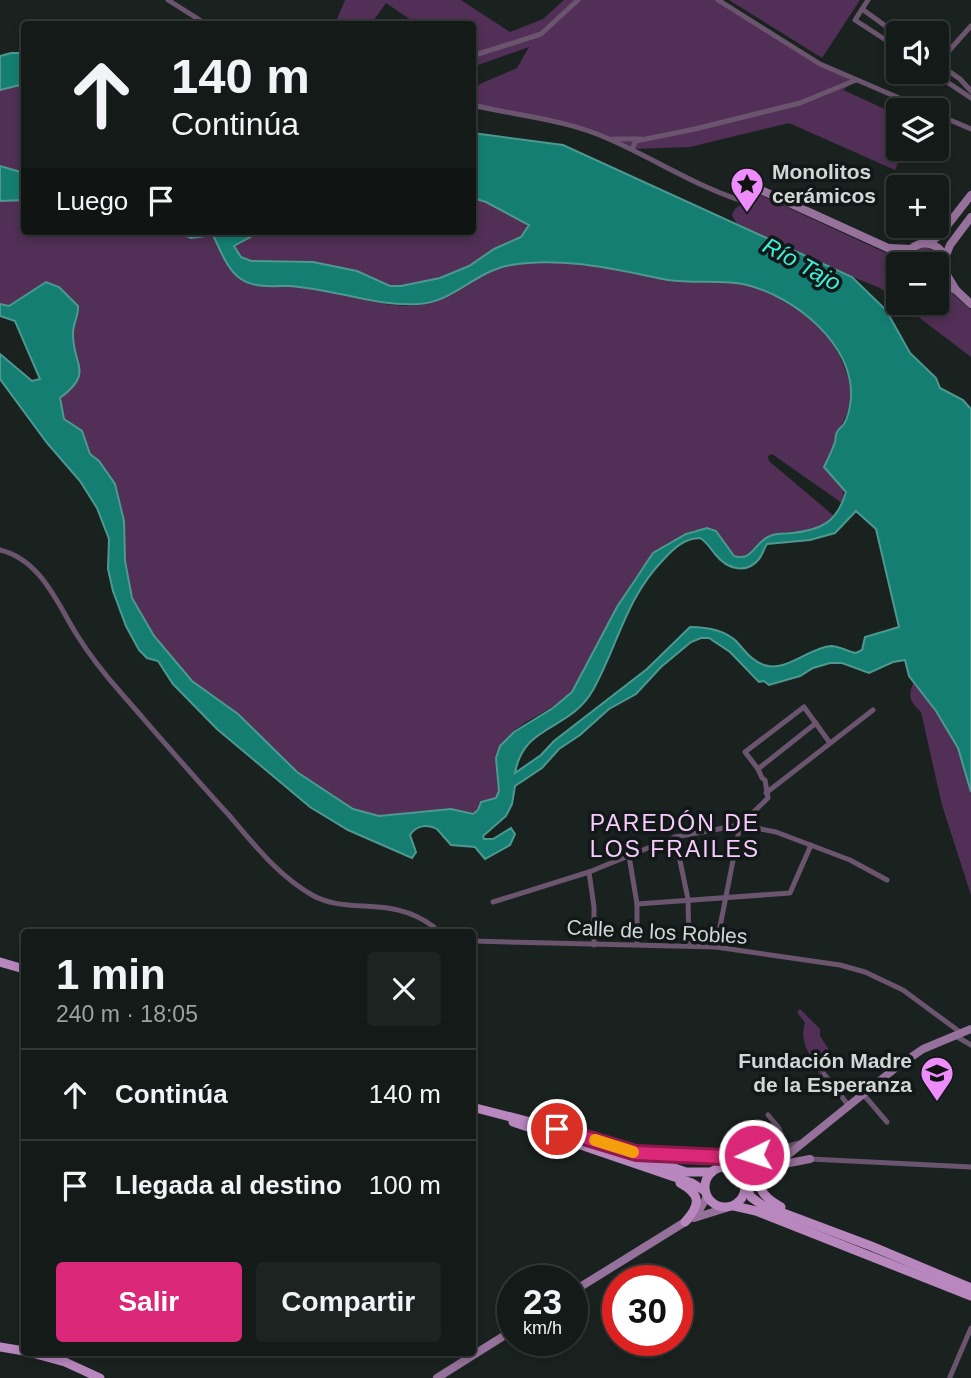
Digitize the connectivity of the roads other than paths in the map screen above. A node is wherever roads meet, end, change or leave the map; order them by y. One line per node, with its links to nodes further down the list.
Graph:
1 (168, 0): 6 (street)
2 (578, 0): 11 (street)
3 (718, 0): 13 (street)
4 (868, 0): 5 (street)
5 (862, 9): 7 (street); 9 (street)
6 (201, 21)
7 (886, 26)
8 (971, 26): 10 (street)
9 (886, 40)
10 (949, 50)
11 (476, 55)
12 (949, 71): 15 (street)
13 (856, 80): 16 (street); 22 (street)
14 (949, 83): 17 (street)
15 (971, 91)
16 (899, 98)
17 (971, 98)
18 (476, 107): 21 (street)
19 (949, 120): 20 (street)
20 (971, 129)
21 (611, 139): 22 (street); 23 (street)
22 (644, 140): 23 (street)
23 (632, 149): 24 (street)
24 (763, 191): 28 (main road)
25 (971, 195): 27 (main road)
26 (971, 217): 33 (main road)
27 (928, 243): 29 (main road); 32 (main road)
28 (888, 248): 29 (main road); 30 (main road)
29 (911, 249): 31 (main road)
30 (893, 252)
31 (910, 252)
32 (941, 252)
33 (947, 252)
34 (949, 278): 36 (main road)
35 (949, 286): 36 (main road)
36 (956, 290): 37 (main road)
37 (971, 303)
38 (0, 550): 54 (street)
39 (873, 710): 41 (street)
40 (816, 723): 41 (street); 42 (street); 42 (street)
41 (830, 743): 43 (street)
42 (758, 769): 43 (street)
43 (766, 793): 44 (street)
44 (740, 825): 45 (street); 46 (street); 50 (street)
45 (675, 836): 47 (street); 51 (street)
46 (811, 845): 49 (street); 50 (street)
47 (629, 856): 48 (street); 53 (street)
48 (589, 873): 52 (street); 57 (street)
49 (887, 880)
50 (726, 897): 51 (street); 59 (street)
51 (688, 900): 53 (street); 58 (street)
52 (493, 902)
53 (637, 904): 56 (street)
54 (434, 929)
55 (476, 941): 57 (street, Calle de los Robles)
56 (637, 944): 57 (street, Calle de los Robles); 58 (street, Calle de los Robles)
57 (594, 945)
58 (689, 945): 59 (street, Calle de los Robles)
59 (716, 947): 62 (street, Calle de los Robles)
60 (0, 962): 61 (main road)
61 (21, 968)
62 (949, 1023): 63 (street); 63 (street, Calle de los Robles)
63 (962, 1033): 64 (street, Calle de los Robles); 66 (main road)
64 (971, 1045)
65 (824, 1074): 67 (street)
66 (863, 1094): 67 (main road); 70 (street)
67 (849, 1106): 71 (main road)
68 (476, 1108): 73 (main road); 78 (main road)
69 (768, 1115): 72 (street)
70 (887, 1122)
71 (803, 1142): 72 (main road); 74 (main road)
72 (788, 1149): 73 (street); 74 (main road); 75 (main road); 77 (main road)
73 (636, 1153): 79 (main road)
74 (810, 1159): 75 (main road); 76 (street)
75 (773, 1167): 80 (main road); 84 (main road)
76 (971, 1167)
77 (732, 1168): 79 (main road); 80 (main road)
78 (653, 1171): 81 (main road); 83 (main road)
79 (712, 1172): 81 (main road)
80 (746, 1186): 82 (main road); 84 (main road)
81 (706, 1194): 82 (main road); 83 (main road)
82 (730, 1207): 83 (main road); 87 (main road)
83 (685, 1222): 85 (main road)
84 (808, 1222): 86 (main road)
85 (588, 1282)
86 (971, 1288)
87 (971, 1296)
88 (971, 1328): 96 (street)
89 (971, 1336): 96 (street)
90 (497, 1340): 93 (main road)
91 (0, 1347): 92 (main road)
92 (21, 1350)
93 (476, 1353)
94 (43, 1356): 97 (main road)
95 (472, 1356): 98 (main road)
96 (949, 1377)
97 (100, 1378)
98 (437, 1378)

